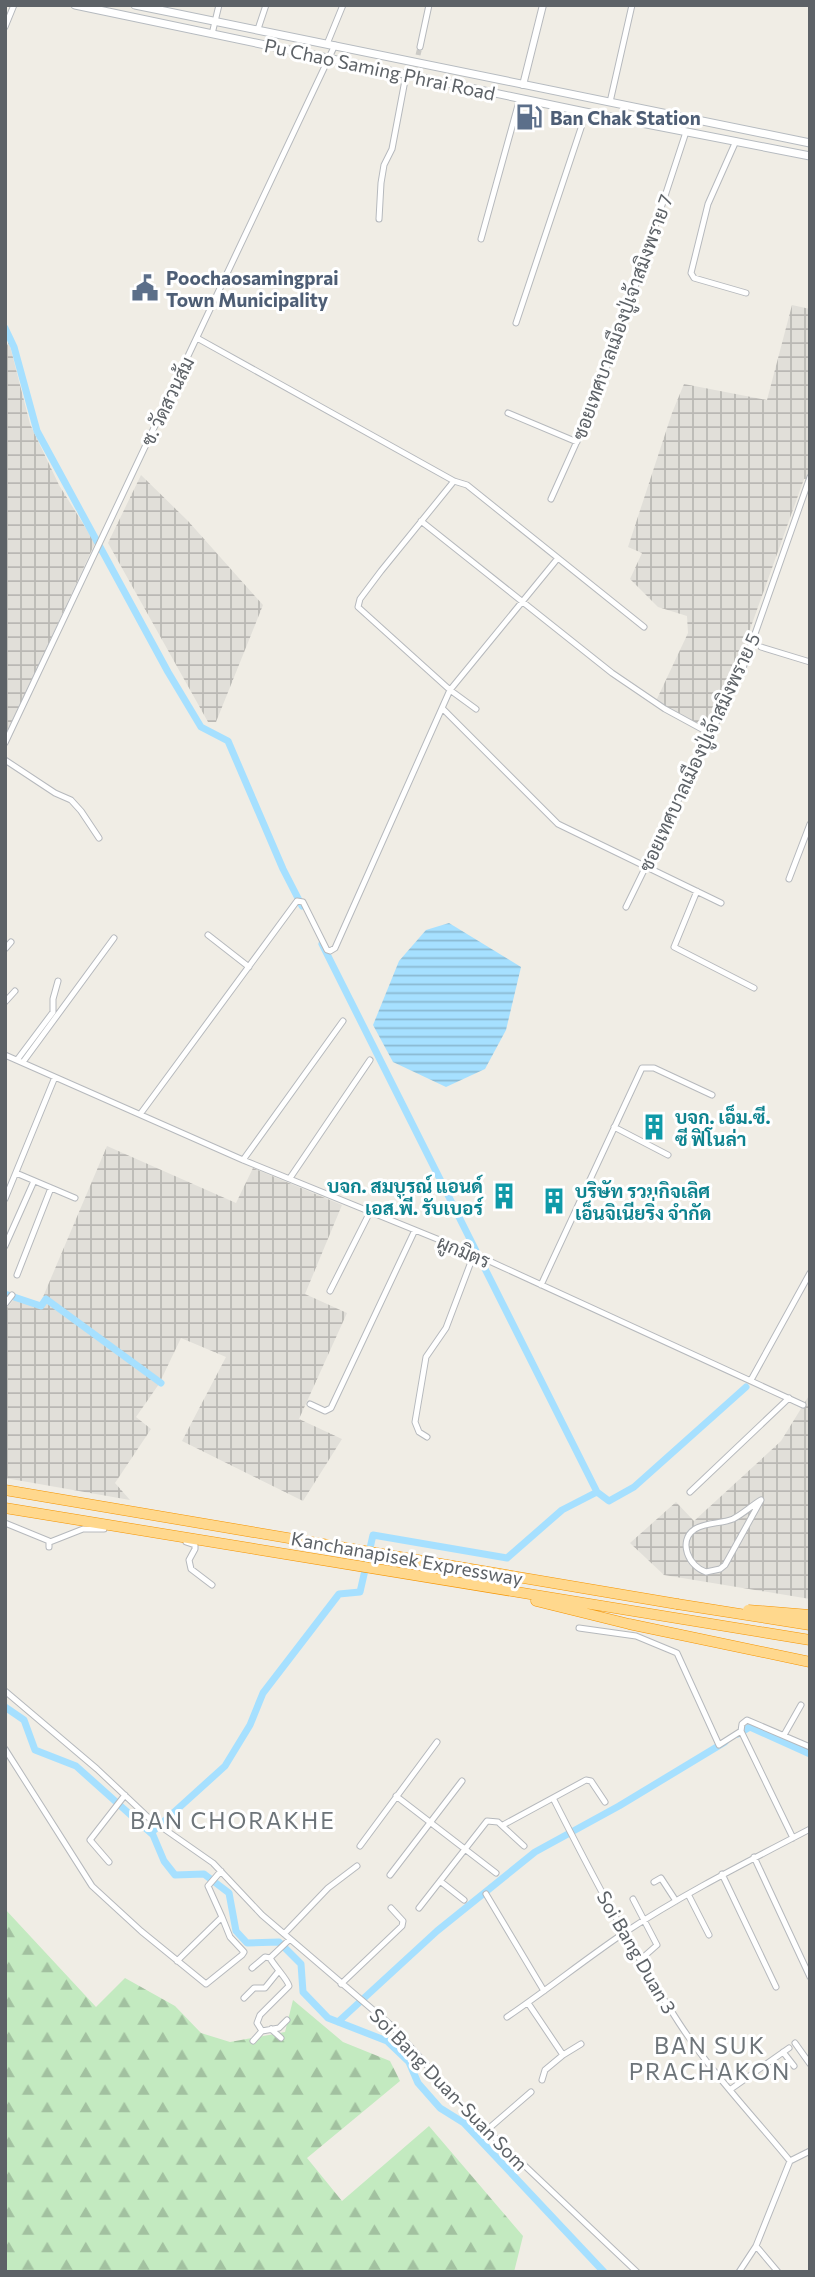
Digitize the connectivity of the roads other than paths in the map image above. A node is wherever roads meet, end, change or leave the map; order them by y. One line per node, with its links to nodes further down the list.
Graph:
1 (14, 5): 11 (street)
2 (75, 5): 13 (main road, Pu Chao Saming Phrai Road)
3 (135, 5): 10 (main road, Pu Chao Saming Phrai Road)
4 (219, 5): 10 (street)
5 (266, 5): 12 (street)
6 (343, 5): 14 (street, ซ. วัดสวนส้ม)
7 (429, 5): 15 (street)
8 (543, 5): 18 (street)
9 (632, 5): 20 (street)
10 (215, 21): 12 (main road, Pu Chao Saming Phrai Road); 13 (street)
11 (5, 27)
12 (258, 29): 14 (main road, Pu Chao Saming Phrai Road)
13 (212, 34): 16 (main road, Pu Chao Saming Phrai Road)
14 (331, 45): 16 (street, ซ. วัดสวนส้ม); 18 (main road, Pu Chao Saming Phrai Road)
15 (420, 47)
16 (329, 59): 17 (main road, Pu Chao Saming Phrai Road); 31 (street, ซ. วัดสวนส้ม)
17 (406, 75): 19 (main road, Pu Chao Saming Phrai Road); 27 (street)
18 (523, 85): 19 (main road); 20 (main road, Pu Chao Saming Phrai Road)
19 (520, 98): 23 (main road, Pu Chao Saming Phrai Road); 28 (street)
20 (610, 103): 21 (main road, Pu Chao Saming Phrai Road)
21 (689, 119): 23 (main road); 25 (main road, Pu Chao Saming Phrai Road)
22 (582, 124): 30 (street)
23 (686, 132): 24 (main road, Pu Chao Saming Phrai Road); 33 (street, ซอยเทศบาลเมืองปู่เจ้าสมิงพราย 7)
24 (736, 141): 26 (main road, Pu Chao Saming Phrai Road); 29 (street)
25 (809, 143): 26 (main road)
26 (808, 156)
27 (379, 219)
28 (481, 239)
29 (746, 293)
30 (516, 323)
31 (197, 338): 35 (street); 47 (street, ซ. วัดสวนส้ม)
32 (508, 413): 33 (street)
33 (577, 442): 36 (street, ซอยเทศบาลเมืองปู่เจ้าสมิงพราย 7)
34 (810, 477): 46 (street, ซอยเทศบาลเมืองปู่เจ้าสมิงพราย 5)
35 (454, 481): 37 (street); 38 (street)
36 (551, 499)
37 (421, 521): 39 (street); 43 (street)
38 (558, 558): 39 (street); 40 (street)
39 (522, 602): 43 (street); 46 (street)
40 (644, 627)
41 (761, 648): 42 (street)
42 (810, 662)
43 (450, 690): 44 (street); 45 (street)
44 (442, 708): 51 (street); 60 (street)
45 (476, 709)
46 (711, 734): 51 (street, ซอยเทศบาลเมืองปู่เจ้าสมิงพราย 5)
47 (5, 743)
48 (5, 760): 50 (street)
49 (810, 824): 52 (street)
50 (99, 838)
51 (645, 865): 53 (street); 55 (street, ซอยเทศบาลเมืองปู่เจ้าสมิงพราย 5)
52 (789, 879)
53 (697, 891): 54 (street); 62 (street)
54 (721, 903)
55 (626, 907)
56 (208, 935): 60 (street)
57 (114, 938): 68 (street)
58 (11, 942): 59 (street)
59 (5, 949)
60 (248, 967): 71 (street)
61 (58, 981): 68 (street)
62 (754, 988)
63 (15, 991): 64 (street)
64 (5, 1002)
65 (343, 1021): 74 (street)
66 (5, 1055): 68 (street, ผูกมิตร)
67 (370, 1060): 76 (street)
68 (20, 1061): 69 (street, ผูกมิตร)
69 (55, 1077): 71 (street, ผูกมิตร); 75 (street)
70 (712, 1095): 72 (street)
71 (141, 1113): 74 (street, ผูกมิตร)
72 (614, 1127): 73 (street); 87 (street)
73 (668, 1154)
74 (243, 1160): 76 (street, ผูกมิตร)
75 (16, 1173): 77 (street); 79 (street)
76 (290, 1178): 81 (street, ผูกมิตร)
77 (34, 1181): 78 (street); 83 (street)
78 (51, 1188): 80 (street); 86 (street)
79 (5, 1199)
80 (75, 1199)
81 (370, 1212): 82 (street, ผูกมิตร); 88 (street)
82 (415, 1230): 84 (street, ผูกมิตร); 93 (street)
83 (5, 1246)
84 (475, 1255): 87 (street, ผูกมิตร); 95 (street)
85 (810, 1273): 91 (street)
86 (17, 1275)
87 (541, 1285): 91 (street, ผูกมิตร)
88 (330, 1291)
89 (12, 1295): 90 (street)
90 (5, 1304)
91 (751, 1380): 92 (street, ผูกมิตร)
92 (789, 1398): 94 (street, ผูกมิตร); 97 (street)
93 (310, 1404)
94 (803, 1405)
95 (427, 1437)
96 (5, 1490): 103 (highway, Kanchanapisek Expressway)
97 (690, 1492)
98 (761, 1500): 98 (street)
99 (5, 1508): 102 (highway, Kanchanapisek Expressway)
100 (5, 1523): 101 (street)
101 (212, 1586)
102 (488, 1587): 107 (highway, Kanchanapisek Expressway); 108 (highway)
103 (677, 1604): 104 (highway, bridge); 105 (highway, Kanchanapisek Expressway, bridge)
104 (809, 1611): 107 (street)
105 (810, 1625)
106 (579, 1628): 111 (street)
107 (810, 1638)
108 (810, 1662)
109 (7, 1696): 118 (street, Soi Bang Duan-Suan Som)
110 (801, 1705): 112 (street)
111 (741, 1732): 112 (street); 124 (street)
112 (784, 1735): 114 (street)
113 (437, 1742): 117 (street)
114 (810, 1747)
115 (5, 1749): 152 (street)
116 (461, 1781): 121 (street)
117 (396, 1796): 121 (street); 125 (street)
118 (124, 1797): 129 (street); 131 (street, Soi Bang Duan-Suan Som)
119 (554, 1798): 120 (street); 122 (street); 146 (street, Soi Bang Duan 3)
120 (605, 1802)
121 (430, 1822): 127 (street); 134 (street)
122 (503, 1825): 126 (street); 127 (street)
123 (810, 1829): 124 (street)
124 (793, 1838): 128 (street)
125 (360, 1846)
126 (524, 1846)
127 (465, 1849): 132 (street); 135 (street)
128 (754, 1857): 133 (street); 155 (street)
129 (109, 1862)
130 (357, 1866): 147 (street)
131 (220, 1872): 144 (street); 147 (street, Soi Bang Duan-Suan Som)
132 (496, 1873)
133 (722, 1874): 138 (street); 157 (street)
134 (390, 1875)
135 (440, 1881): 140 (street); 143 (street)
136 (654, 1882): 141 (street)
137 (486, 1894): 158 (street)
138 (688, 1894): 141 (street); 148 (street)
139 (633, 1899): 145 (street)
140 (464, 1900)
141 (676, 1900): 145 (street)
142 (391, 1908): 156 (street)
143 (419, 1908)
144 (222, 1917): 152 (street); 152 (street)
145 (644, 1920): 146 (street); 151 (street)
146 (624, 1933): 151 (street, Soi Bang Duan 3); 158 (street)
147 (284, 1934): 149 (street, Soi Bang Duan-Suan Som)
148 (709, 1935)
149 (288, 1941): 150 (street); 156 (street, Soi Bang Duan-Suan Som)
150 (270, 1958): 153 (street); 154 (street)
151 (640, 1959): 173 (street, Soi Bang Duan 3)
152 (177, 1961)
153 (251, 1968)
154 (278, 1972): 159 (street); 164 (street)
155 (810, 1977)
156 (341, 1984): 175 (street, Soi Bang Duan-Suan Som)
157 (776, 1987)
158 (544, 1991): 160 (street)
159 (244, 1998)
160 (528, 2003): 161 (street); 169 (street)
161 (507, 2017)
162 (287, 2020): 163 (street)
163 (271, 2029): 164 (street); 165 (street)
164 (262, 2031): 166 (street)
165 (281, 2038)
166 (253, 2040)
167 (795, 2043): 170 (street)
168 (581, 2044): 169 (street)
169 (564, 2055): 172 (street)
170 (810, 2064)
171 (794, 2066): 173 (street)
172 (542, 2080)
173 (730, 2089): 177 (street, Soi Bang Duan 3)
174 (531, 2092): 175 (street)
175 (487, 2130): 179 (street, Soi Bang Duan-Suan Som)
176 (810, 2151): 177 (street)
177 (790, 2161): 178 (street)
178 (756, 2246): 180 (street); 181 (street)
179 (637, 2272)
180 (739, 2272)
181 (778, 2272)

